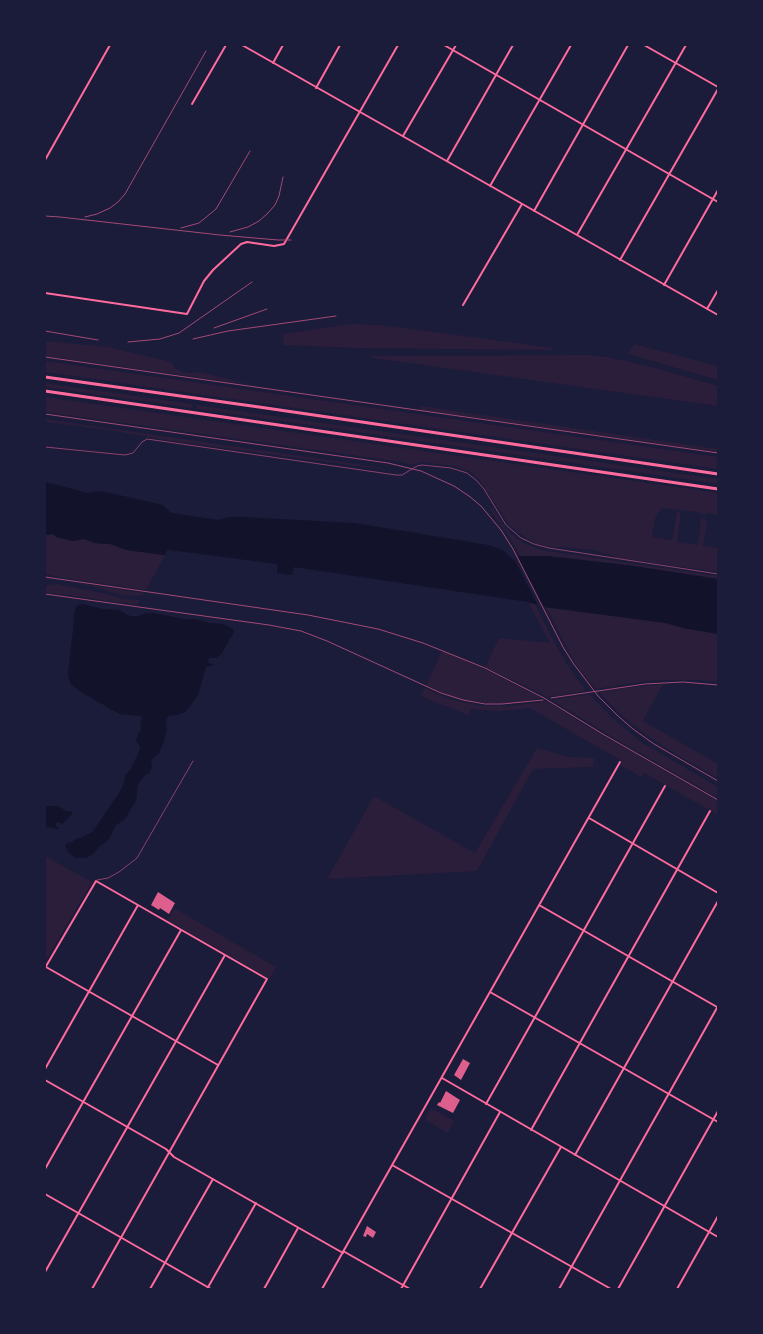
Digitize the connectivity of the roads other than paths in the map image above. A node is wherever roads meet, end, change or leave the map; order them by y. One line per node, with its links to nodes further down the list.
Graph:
1 (110, 45): 26 (street)
2 (226, 45): 21 (street)
3 (242, 45): 15 (street)
4 (283, 45): 15 (street)
5 (340, 45): 18 (street)
6 (398, 45): 22 (street)
7 (444, 45): 14 (street)
8 (456, 45): 14 (street)
9 (513, 45): 17 (street)
10 (571, 45): 20 (street)
11 (628, 45): 23 (street)
12 (644, 45): 16 (street)
13 (686, 45): 16 (street)
14 (453, 50): 17 (street); 24 (street)
15 (273, 63): 18 (street)
16 (675, 63): 19 (street); 25 (street)
17 (496, 75): 20 (street); 27 (street)
18 (316, 88): 22 (street)
19 (718, 88): 28 (street)
20 (540, 99): 23 (street); 29 (street)
21 (192, 104)
22 (360, 112): 24 (street); 39 (street)
23 (583, 124): 25 (street); 34 (street)
24 (403, 136): 27 (street)
25 (626, 149): 28 (street); 35 (street)
26 (45, 160)
27 (447, 161): 29 (street)
28 (669, 174): 31 (street); 36 (street)
29 (490, 186): 33 (street)
30 (718, 190): 31 (street)
31 (713, 199): 32 (street); 37 (street)
32 (718, 202)
33 (522, 204): 34 (street); 40 (street)
34 (534, 211): 35 (street)
35 (577, 235): 36 (street)
36 (620, 260): 37 (street)
37 (664, 284): 41 (street)
38 (718, 290): 41 (street)
39 (45, 293)
40 (463, 305)
41 (707, 309): 42 (street)
42 (718, 316)
43 (45, 377): 46 (highway)
44 (45, 392): 47 (highway)
45 (45, 447): 48 (lane)
46 (718, 474)
47 (718, 488)
48 (718, 574)
49 (193, 761): 56 (lane)
50 (620, 762): 53 (street)
51 (665, 786): 54 (street)
52 (710, 811): 55 (street)
53 (589, 818): 54 (street); 60 (street)
54 (633, 844): 55 (street); 62 (street)
55 (677, 869): 57 (street); 64 (street)
56 (96, 881): 59 (street); 65 (street)
57 (718, 892)
58 (718, 901): 66 (street)
59 (138, 905): 61 (street); 67 (street)
60 (539, 905): 62 (street); 68 (street)
61 (181, 930): 63 (street); 70 (street)
62 (584, 931): 64 (street); 71 (street)
63 (225, 955): 72 (street); 74 (street)
64 (628, 956): 66 (street); 73 (street)
65 (46, 968): 67 (street)
66 (673, 982): 69 (street); 75 (street)
67 (89, 991): 70 (street); 76 (street)
68 (490, 992): 71 (street); 77 (street)
69 (718, 1007): 79 (street)
70 (132, 1016): 72 (street); 80 (street)
71 (535, 1017): 73 (street); 81 (street)
72 (176, 1041): 74 (street); 86 (street)
73 (580, 1043): 75 (street); 87 (street)
74 (218, 1065): 89 (street)
75 (624, 1068): 79 (street); 90 (street)
76 (45, 1069)
77 (442, 1078): 81 (street); 91 (street)
78 (45, 1080): 80 (street)
79 (669, 1094): 84 (street); 94 (street)
80 (83, 1102): 86 (street); 92 (street)
81 (486, 1104): 83 (street)
82 (718, 1111): 84 (street)
83 (500, 1112): 87 (street); 96 (street)
84 (713, 1119): 85 (street); 98 (street)
85 (718, 1122)
86 (127, 1127): 89 (street); 99 (street)
87 (531, 1130): 88 (street)
88 (561, 1147): 90 (street); 103 (street)
89 (169, 1152): 93 (street); 105 (street)
90 (575, 1155): 94 (street)
91 (392, 1164): 96 (street); 106 (street)
92 (45, 1169)
93 (213, 1179): 97 (street); 107 (street)
94 (620, 1181): 98 (street); 108 (street)
95 (45, 1194): 99 (street)
96 (452, 1198): 103 (street); 110 (street)
97 (256, 1203): 101 (street); 111 (street)
98 (665, 1206): 102 (street); 121 (street)
99 (78, 1213): 105 (street); 109 (street)
100 (718, 1216): 102 (street)
101 (299, 1228): 106 (street); 114 (street)
102 (709, 1232): 104 (street); 122 (street)
103 (512, 1233): 108 (street); 118 (street)
104 (718, 1237)
105 (121, 1238): 107 (street); 112 (street)
106 (343, 1252): 110 (street); 115 (street)
107 (165, 1263): 111 (street); 113 (street)
108 (572, 1267): 119 (street); 120 (street)
109 (45, 1272)
110 (403, 1285): 116 (street); 117 (street)
111 (209, 1288)
112 (92, 1289)
113 (150, 1289)
114 (264, 1289)
115 (322, 1289)
116 (401, 1289)
117 (410, 1289)
118 (480, 1289)
119 (559, 1289)
120 (610, 1289)
121 (618, 1289)
122 (677, 1289)

